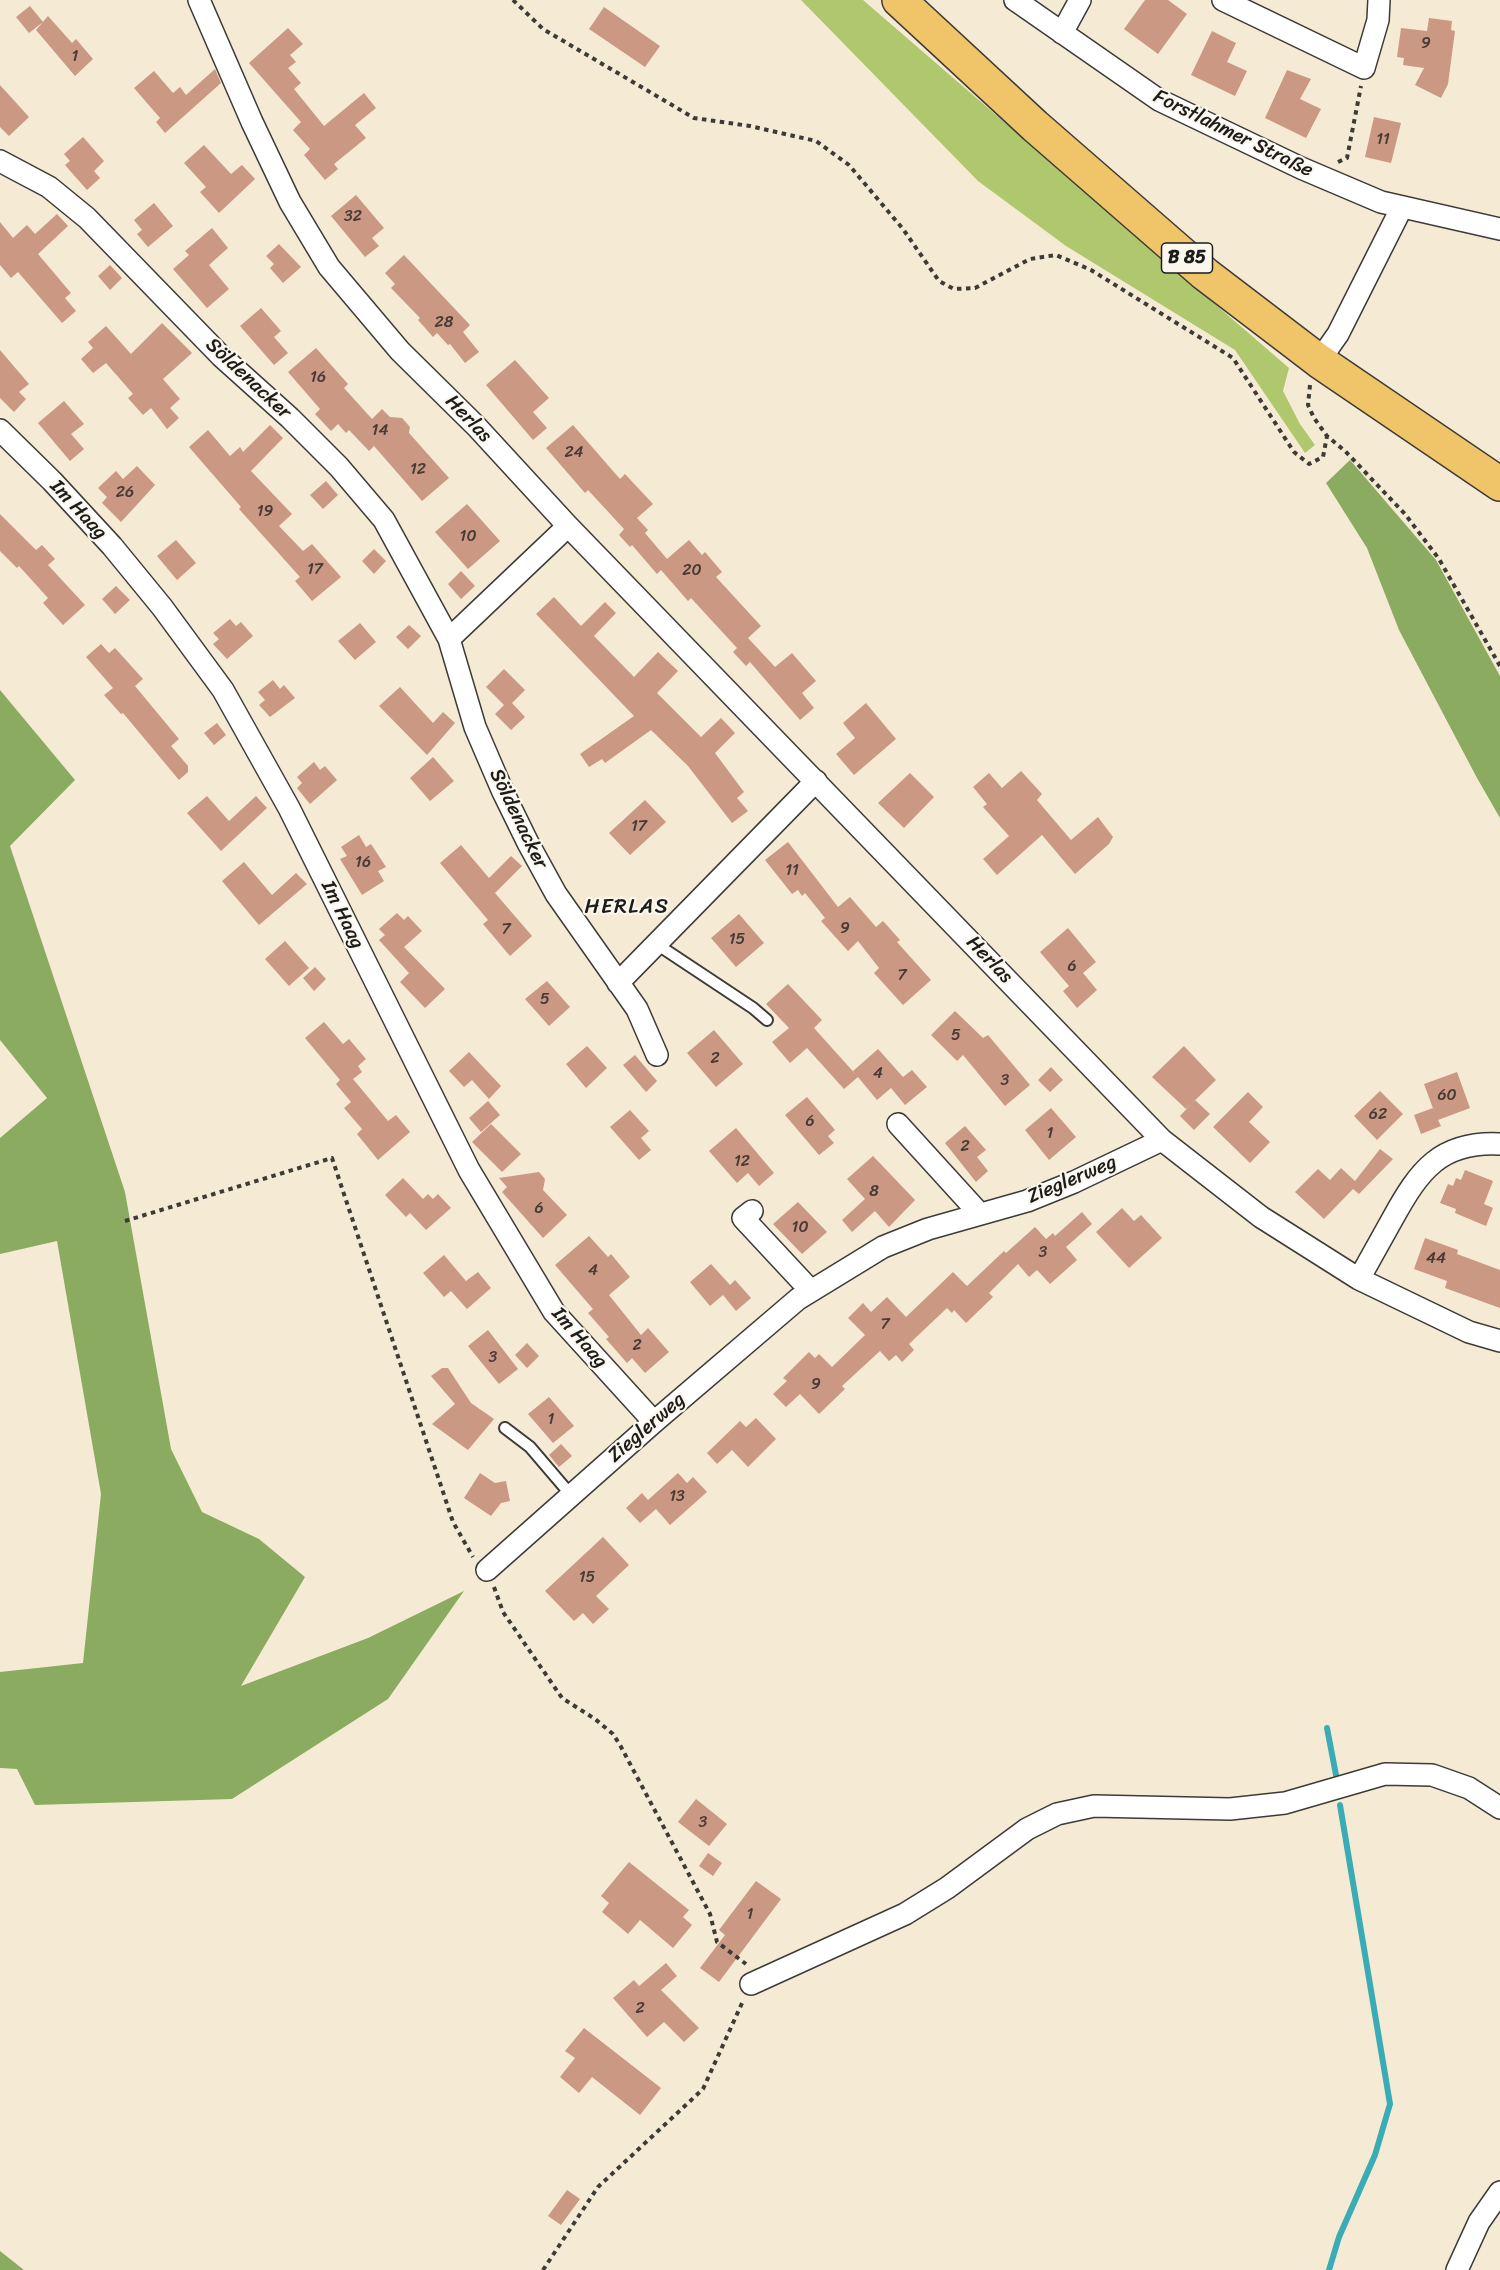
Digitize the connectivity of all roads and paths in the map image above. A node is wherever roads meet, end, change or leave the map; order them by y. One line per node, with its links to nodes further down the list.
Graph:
1 (199, 0): 18 (street, Herlas)
2 (513, 0): 16 (path)
3 (899, 0): 14 (main road, B 85)
4 (1015, 0): 8 (street, Forstlahmer Straße)
5 (1080, 0): 8 (street)
6 (1223, 0): 9 (street)
7 (1379, 0): 9 (street)
8 (1062, 33): 11 (street, Forstlahmer Straße)
9 (1364, 68): 11 (path)
10 (0, 161): 19 (street, Söldenacker)
11 (1313, 174): 12 (street, Forstlahmer Straße)
12 (1402, 207): 13 (street, Forstlahmer Straße); 14 (street)
13 (1500, 229)
14 (1322, 363): 16 (path); 17 (main road, B 85)
15 (0, 430): 35 (street, Im Haag)
16 (1326, 436): 20 (path)
17 (1500, 484)
18 (568, 526): 19 (street); 21 (street, Herlas)
19 (449, 639): 23 (street, Söldenacker)
20 (1500, 666)
21 (816, 781): 22 (street); 27 (street, Herlas)
22 (655, 944): 23 (street); 24 (lane)
23 (618, 983): 25 (street, Söldenacker)
24 (767, 1020)
25 (657, 1055)
26 (898, 1124): 30 (street)
27 (1162, 1140): 30 (street, Zieglerweg); 32 (street, Herlas)
28 (1500, 1144): 32 (street)
29 (752, 1211): 33 (street)
30 (979, 1213): 33 (street, Zieglerweg)
31 (125, 1221): 38 (path)
32 (1359, 1279): 34 (street, Herlas)
33 (811, 1291): 35 (street, Zieglerweg)
34 (1500, 1341)
35 (654, 1422): 37 (street, Zieglerweg)
36 (506, 1428): 37 (lane)
37 (571, 1495): 38 (street, Zieglerweg)
38 (487, 1570): 40 (path)
39 (1500, 1808): 40 (street)
40 (757, 1981): 42 (path)
41 (1500, 2192): 43 (street)
42 (543, 2270)
43 (1457, 2270)

